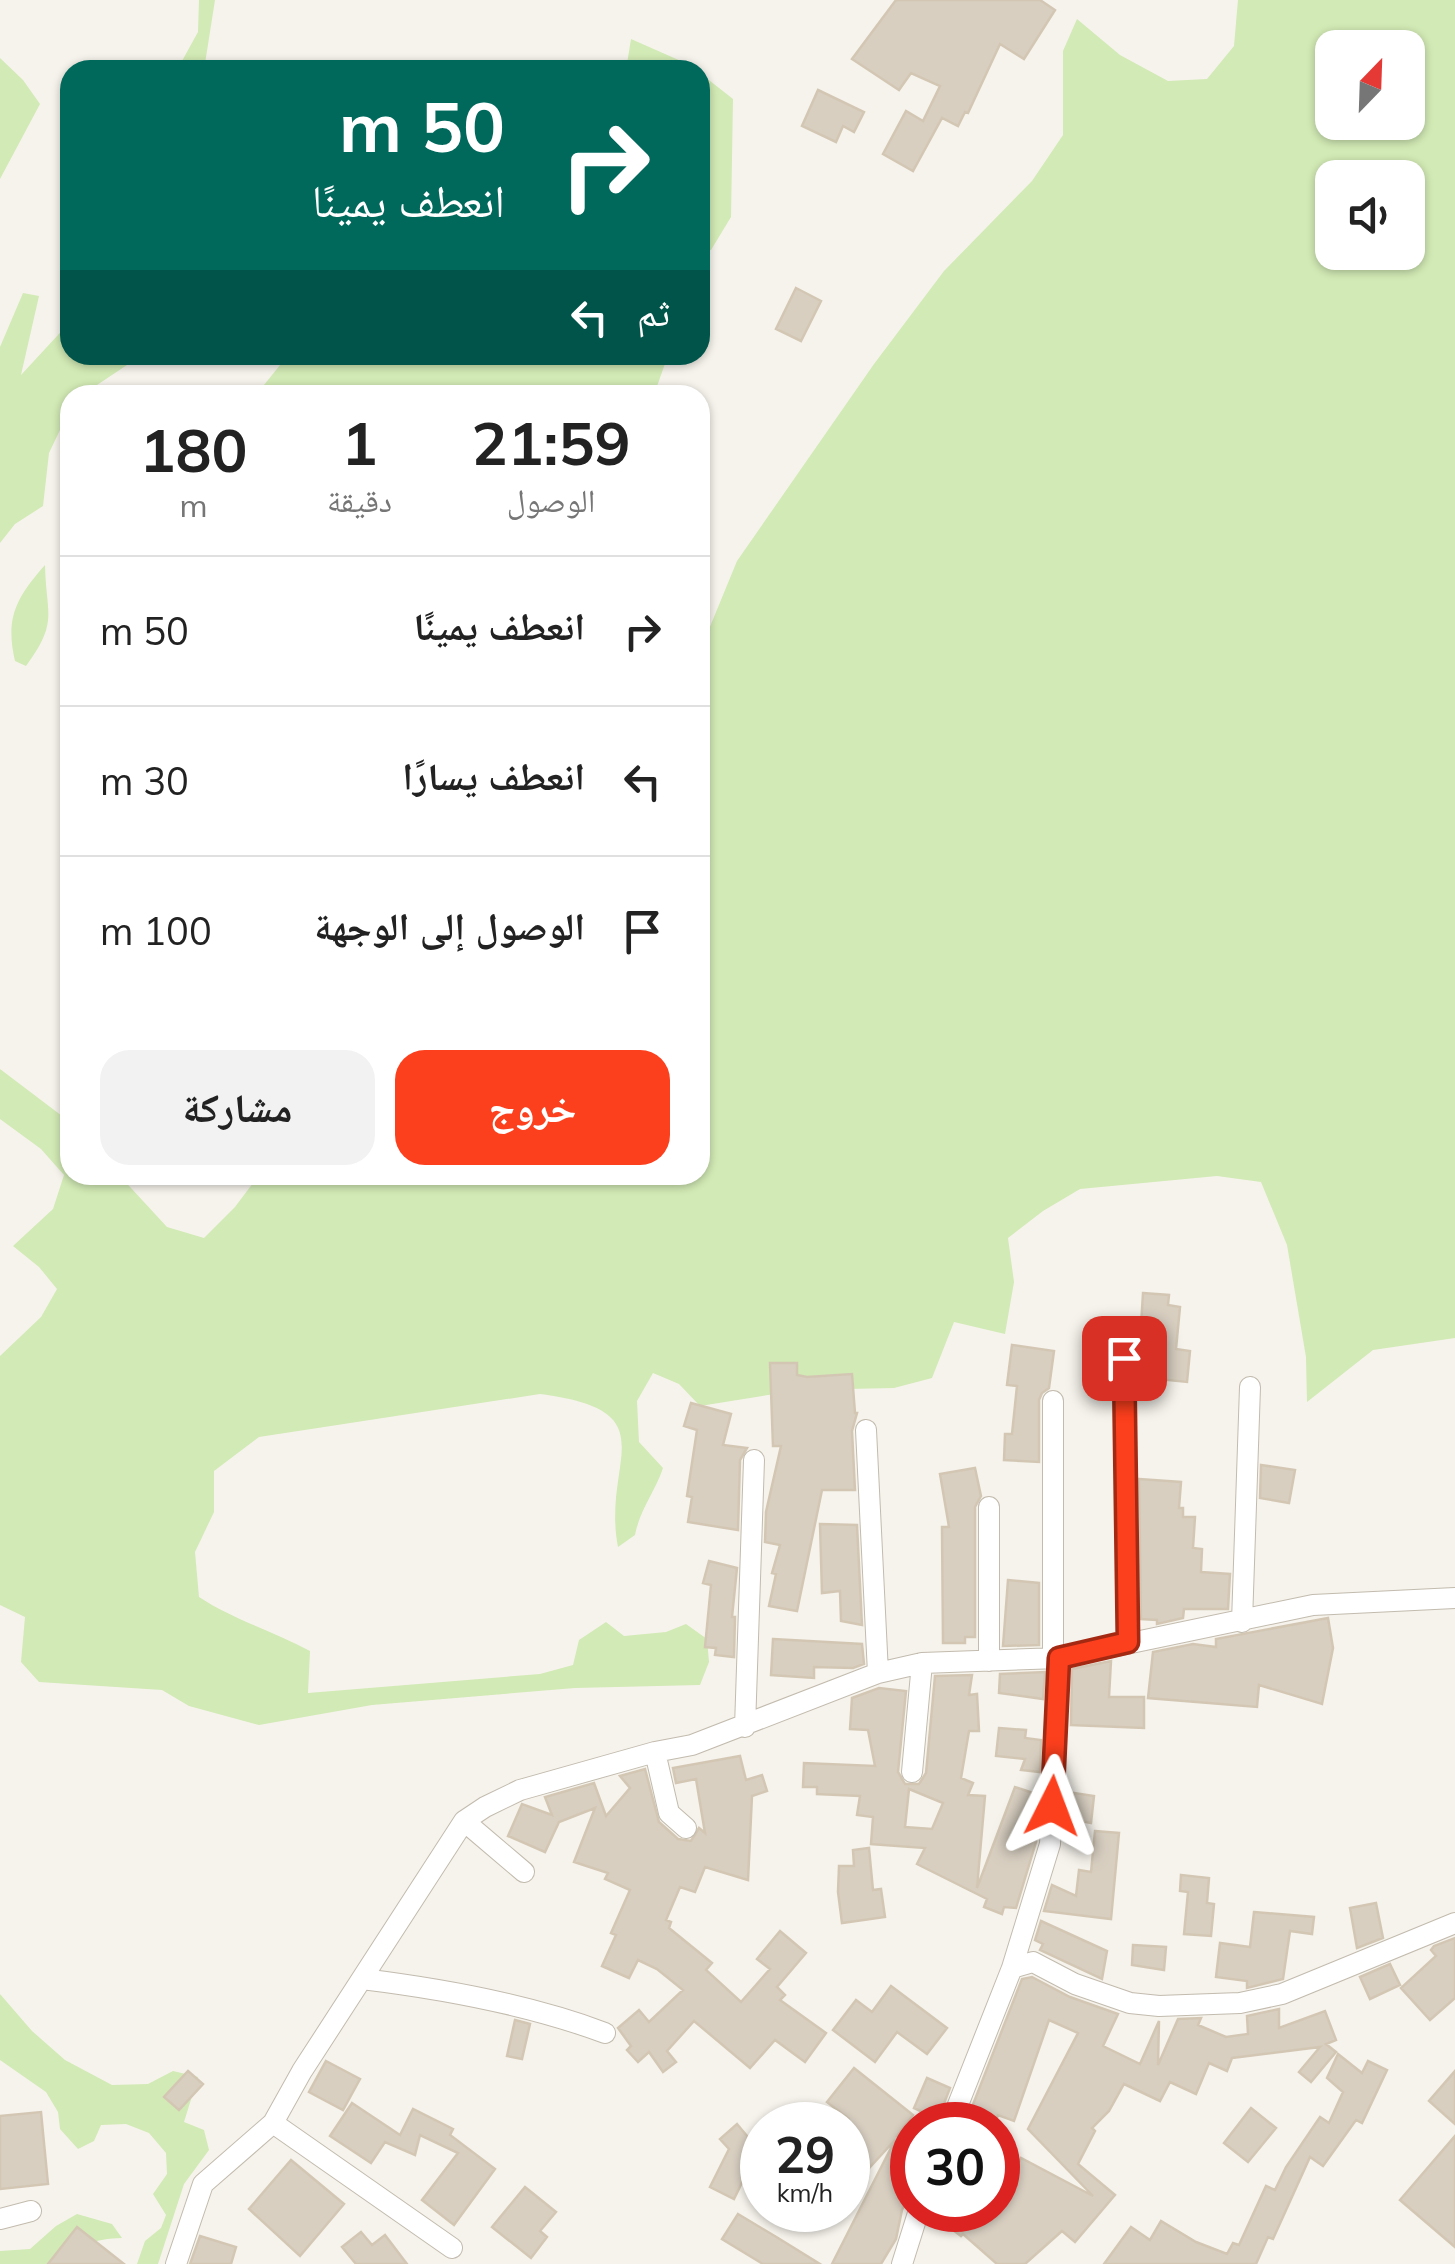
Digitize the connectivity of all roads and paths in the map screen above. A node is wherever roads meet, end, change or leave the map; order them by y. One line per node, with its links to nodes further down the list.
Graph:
1 (1124, 1358): 9 (street)
2 (1250, 1387): 8 (street)
3 (1053, 1401): 10 (street)
4 (866, 1430): 13 (street)
5 (754, 1460): 14 (street)
6 (989, 1507): 11 (street)
7 (1455, 1598): 8 (street)
8 (1242, 1622): 9 (street)
9 (1128, 1642): 10 (street)
10 (1056, 1658): 11 (street); 21 (street)
11 (989, 1660): 12 (street)
12 (922, 1663): 13 (street); 16 (street)
13 (878, 1672): 14 (street)
14 (745, 1727): 15 (street)
15 (655, 1752): 17 (street); 18 (street)
16 (912, 1772)
17 (464, 1822): 19 (street); 22 (street)
18 (686, 1828)
19 (524, 1872)
20 (1455, 1923): 21 (street)
21 (1012, 1968): 24 (street)
22 (362, 1979): 23 (street); 25 (street)
23 (605, 2033)
24 (959, 2102)
25 (273, 2122): 29 (street); 30 (street)
26 (31, 2211): 27 (street)
27 (0, 2219)
28 (912, 2232): 31 (street)
29 (452, 2248)
30 (176, 2264)
31 (902, 2264)

